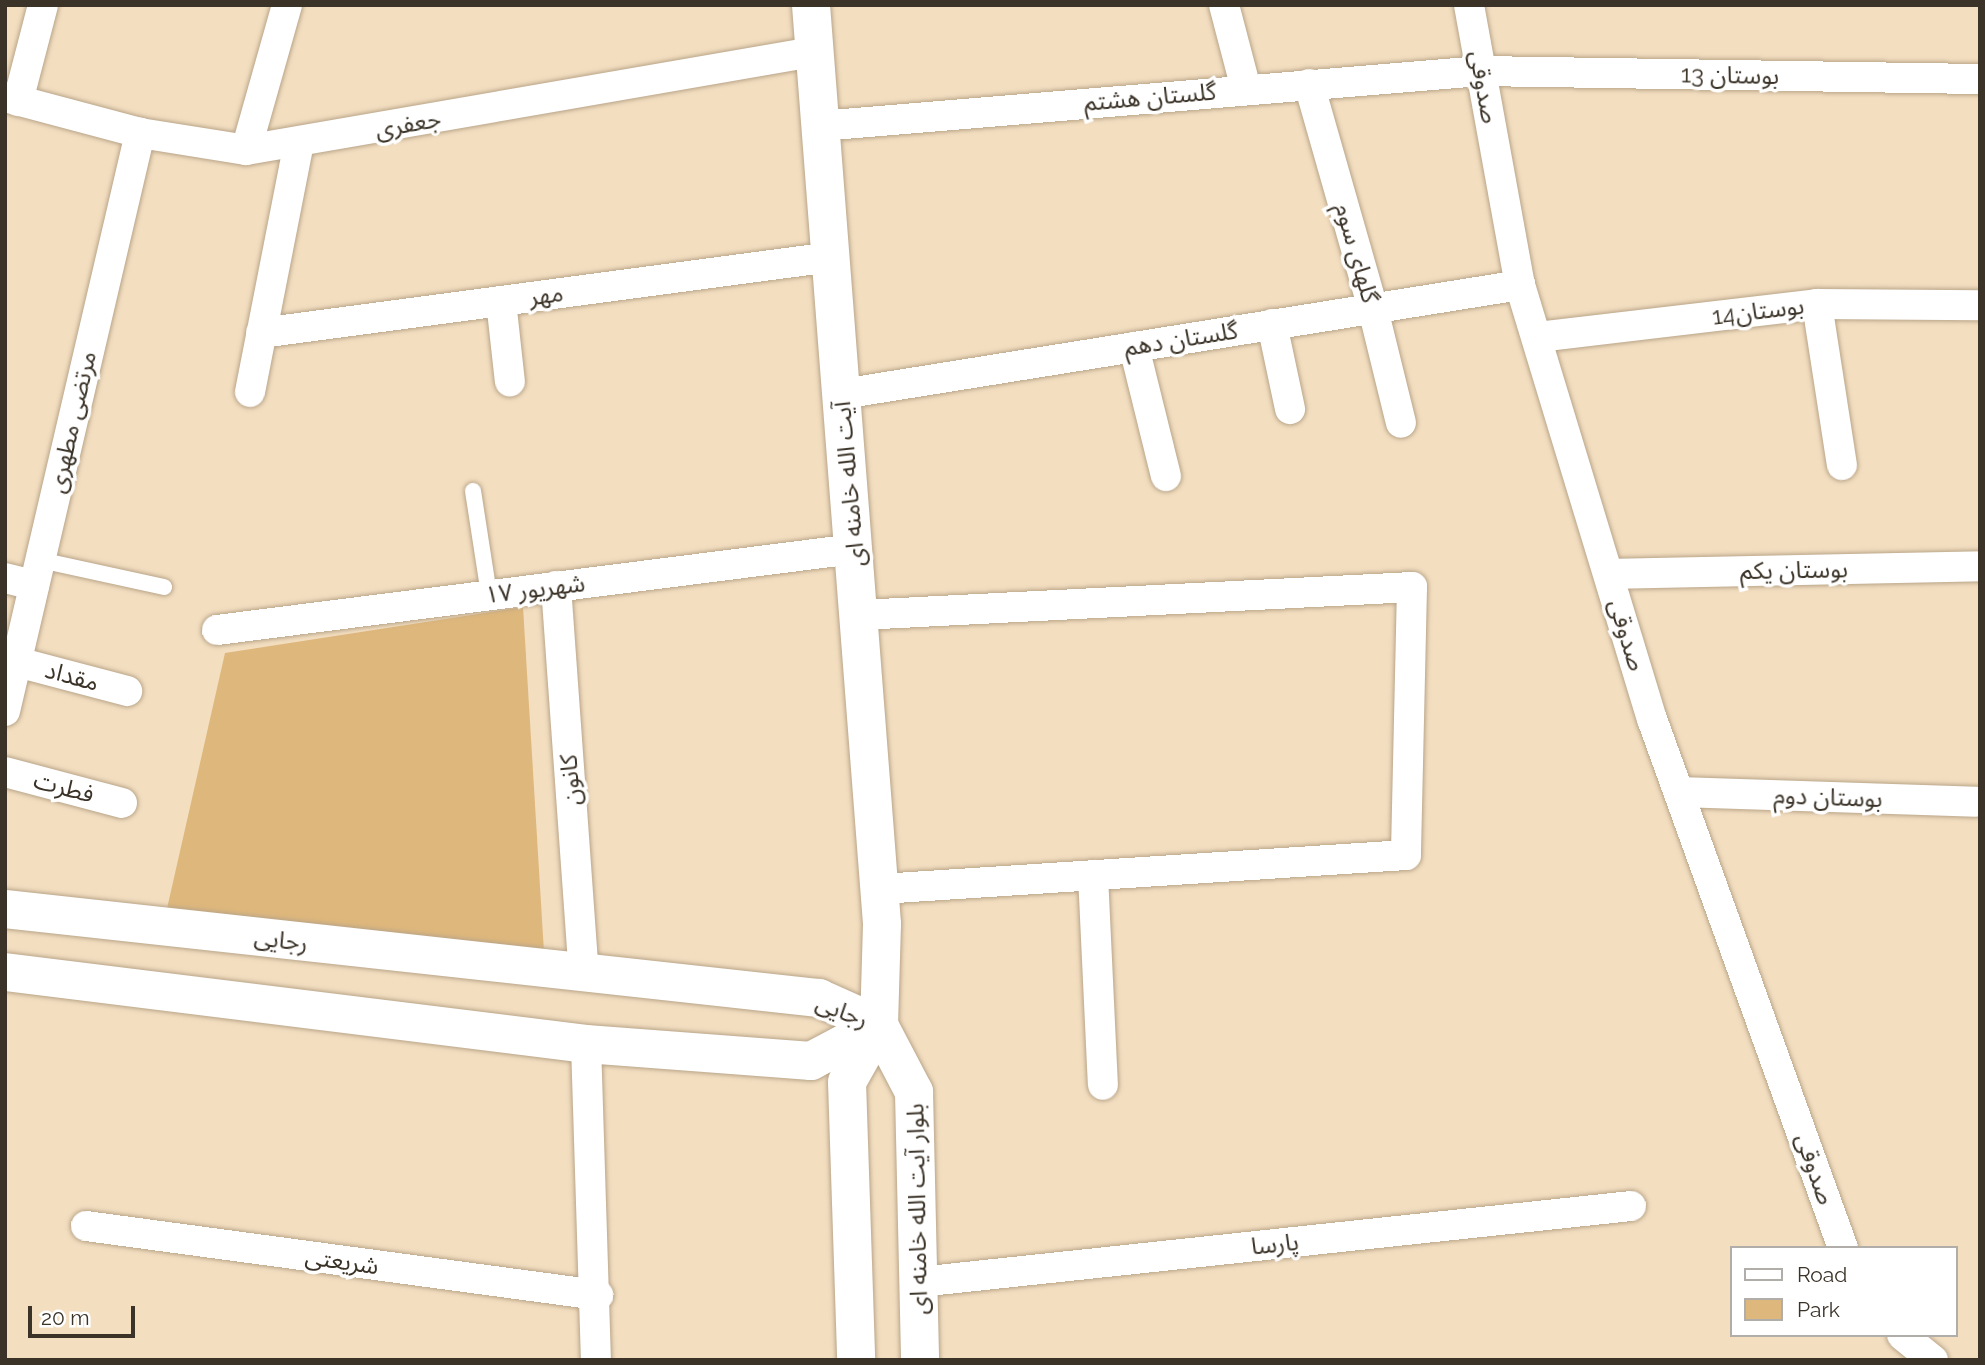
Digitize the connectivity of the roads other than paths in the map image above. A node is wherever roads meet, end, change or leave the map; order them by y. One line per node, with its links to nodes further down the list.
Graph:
1 (43, 5): 11 (street)
2 (287, 5): 15 (street)
3 (811, 5): 6 (street, آیت الله خامنه ای)
4 (1224, 5): 10 (street)
5 (1469, 5): 7 (street, صدوقی)
6 (813, 52): 12 (street, آیت الله خامنه ای); 14 (street, جعفری)
7 (1480, 71): 8 (street, بوستان 13); 9 (street, گلستان هشتم); 17 (street, صدوقی)
8 (1980, 79)
9 (1309, 84): 10 (street, گلستان هشتم); 21 (street, گلهای سوم)
10 (1246, 89): 12 (street, گلستان هشتم)
11 (12, 99): 13 (street, جعفری)
12 (820, 126): 16 (street, آیت الله خامنه ای)
13 (139, 133): 15 (street, جعفری); 36 (street, مرتضی مطهری)
14 (299, 143): 15 (street, جعفری); 23 (street)
15 (246, 149)
16 (831, 257): 18 (street, مهر); 28 (street, آیت الله خامنه ای)
17 (1520, 285): 21 (street, گلستان دهم); 24 (street, صدوقی)
18 (500, 301): 23 (street, مهر); 26 (street)
19 (1817, 304): 20 (street, بوستان14); 24 (street, بوستان14); 31 (street)
20 (1980, 304)
21 (1374, 309): 22 (street, گلستان دهم); 30 (street, گلهای سوم)
22 (1272, 324): 25 (street, گلستان دهم); 29 (street)
23 (261, 333): 27 (street)
24 (1538, 337): 37 (street, صدوقی)
25 (1134, 347): 28 (street, گلستان دهم); 32 (street)
26 (509, 382)
27 (250, 392)
28 (842, 394): 34 (street, آیت الله خامنه ای)
29 (1290, 409)
30 (1401, 423)
31 (1842, 465)
32 (1166, 476)
33 (473, 491): 41 (lane)
34 (854, 549): 39 (street, ۱۷ شهریور); 42 (street, آیت الله خامنه ای)
35 (1980, 566): 37 (street, بوستان یکم)
36 (37, 573): 38 (street); 40 (lane); 44 (street, مرتضی مطهری)
37 (1609, 574): 48 (street, صدوقی)
38 (5, 578)
39 (556, 586): 41 (street, ۱۷ شهریور); 56 (street, کانون)
40 (164, 587)
41 (489, 594): 43 (street, ۱۷ شهریور)
42 (860, 615): 51 (street); 52 (street, آیت الله خامنه ای)
43 (217, 630)
44 (17, 662): 45 (street, مقداد); 46 (street, مرتضی مطهری)
45 (127, 691)
46 (5, 711)
47 (5, 772): 50 (street, فطرت)
48 (1679, 792): 49 (street, بوستان دوم); 62 (street, صدوقی)
49 (1976, 802)
50 (122, 803)
51 (1093, 876): 52 (street); 59 (street)
52 (880, 889): 54 (street, آیت الله خامنه ای)
53 (5, 909): 56 (street, رجایی)
54 (880, 962): 57 (street, بلوار آیت الله خامنه ای)
55 (5, 971): 58 (street, رجایی)
56 (584, 975): 57 (street, رجایی)
57 (879, 1025): 58 (street, رجایی); 63 (street, بلوار آیت الله خامنه ای); 67 (street, بلوار آیت الله خامنه ای)
58 (586, 1044): 64 (street)
59 (1103, 1085)
60 (1631, 1206): 63 (street, پارسا)
61 (86, 1226): 64 (street, شریعتی)
62 (1842, 1246)
63 (919, 1282): 68 (street, بلوار آیت الله خامنه ای)
64 (597, 1295): 66 (street)
65 (1904, 1337): 69 (street)
66 (596, 1360)
67 (856, 1360)
68 (920, 1360)
69 (1933, 1360)

